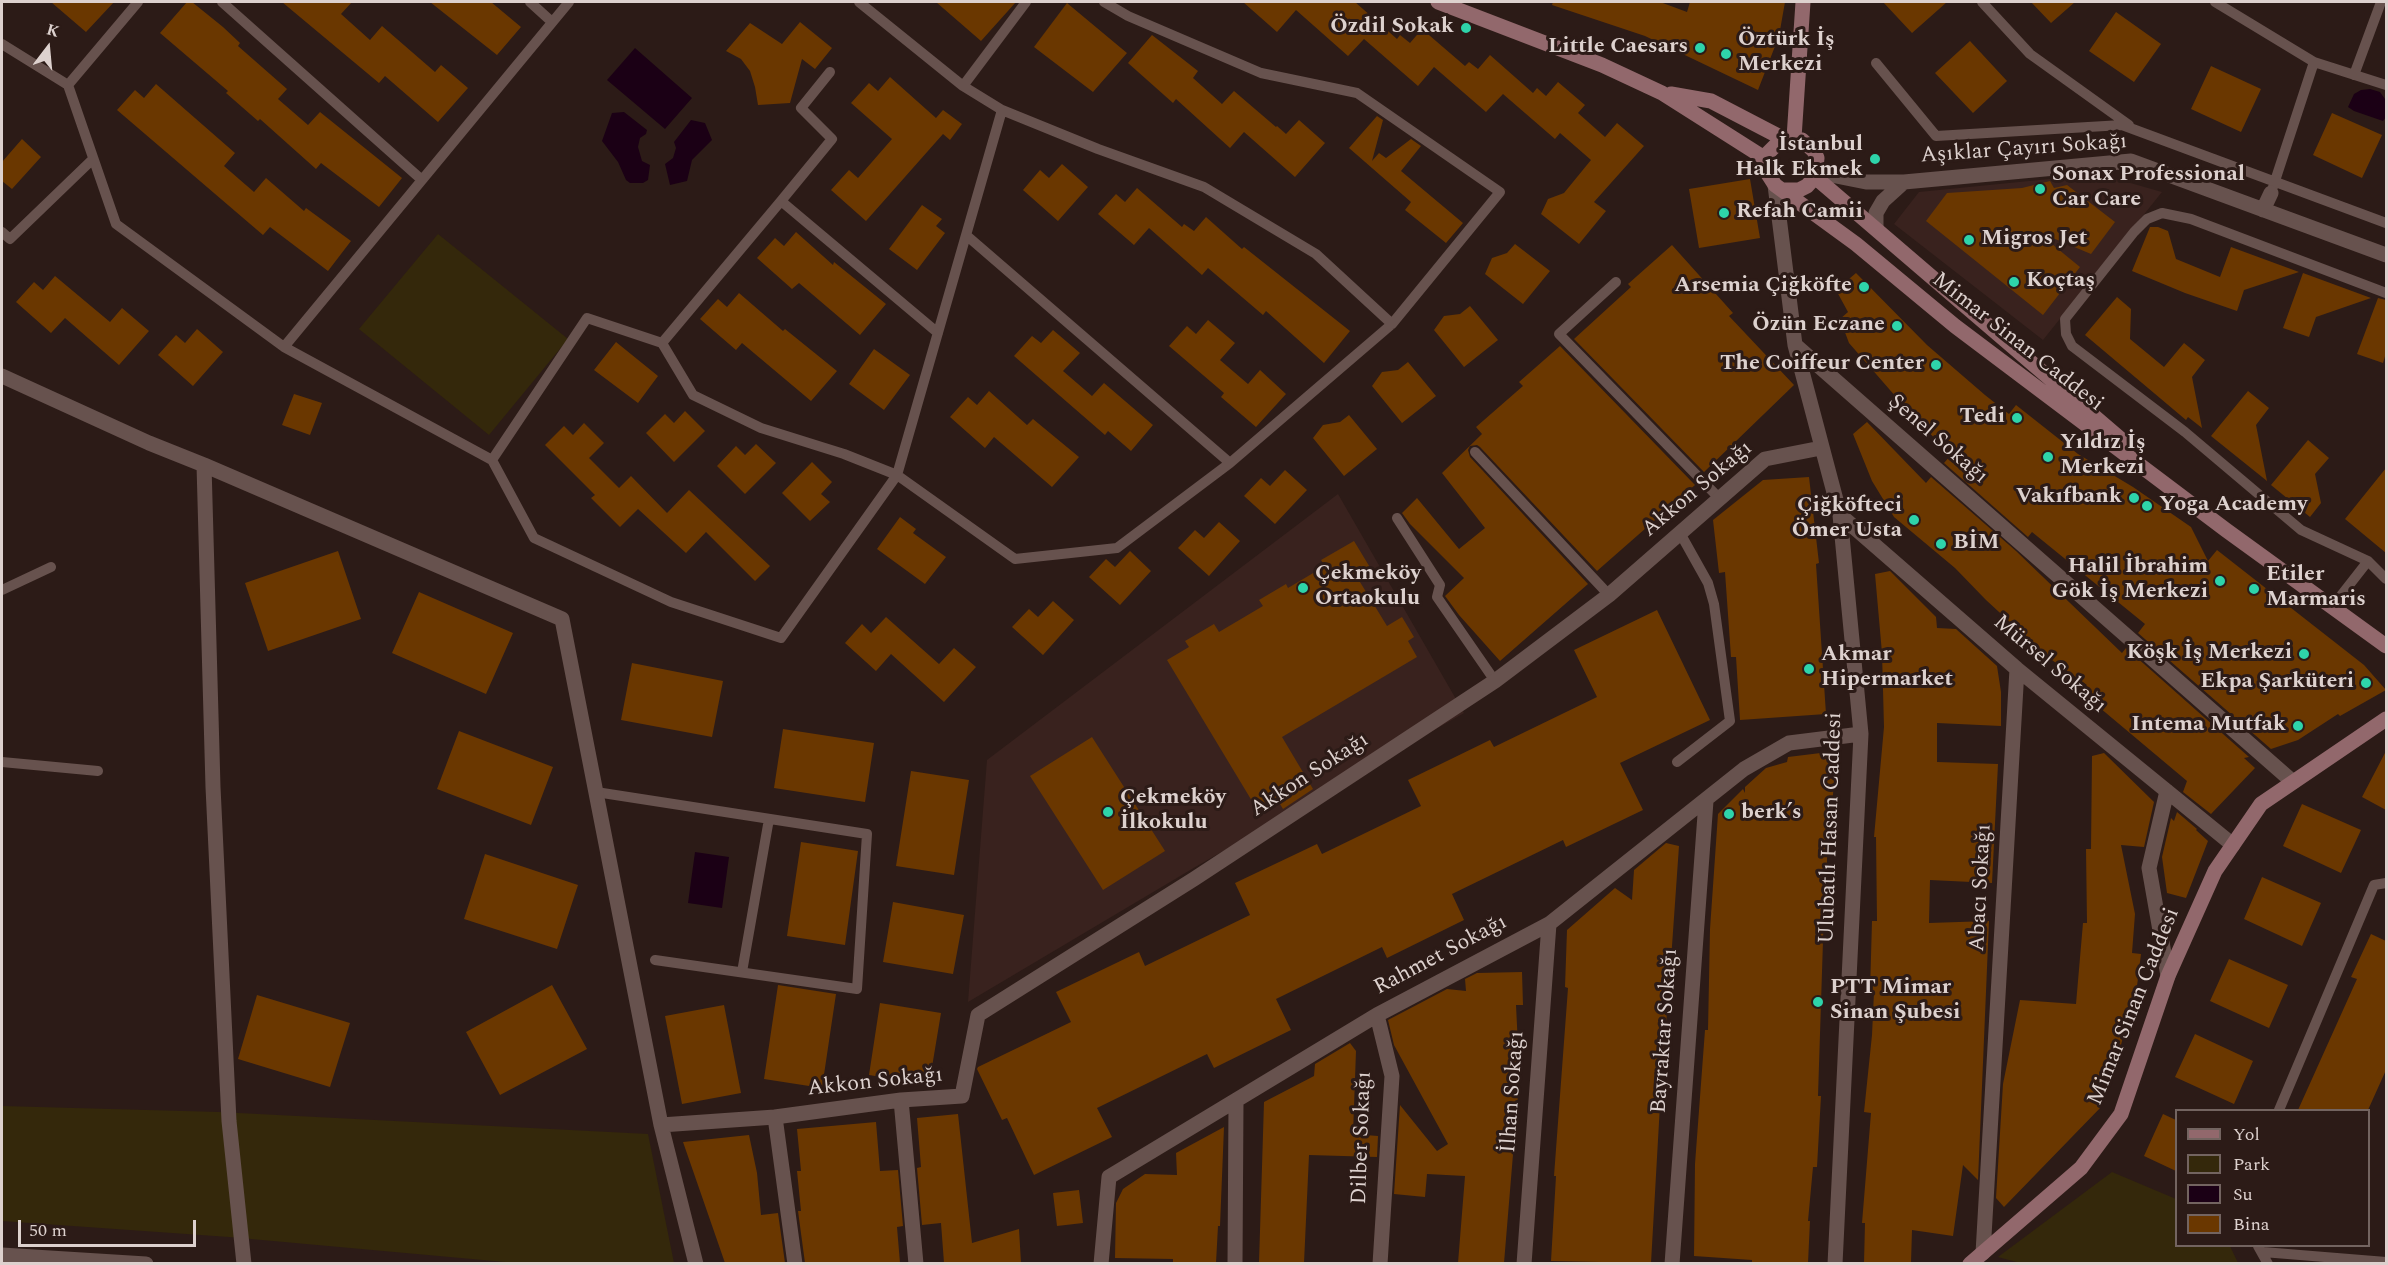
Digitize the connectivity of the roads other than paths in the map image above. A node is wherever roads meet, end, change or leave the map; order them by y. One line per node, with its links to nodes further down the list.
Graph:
1 (138, 2): 19 (lane)
2 (222, 2): 29 (lane)
3 (530, 2): 13 (lane)
4 (569, 2): 13 (lane)
5 (859, 2): 21 (lane)
6 (1026, 2): 21 (lane)
7 (1104, 2): 42 (lane)
8 (1438, 2): 22 (main road)
9 (1803, 2): 25 (main road)
10 (1982, 2): 24 (lane)
11 (2215, 2): 15 (lane)
12 (2381, 2): 18 (lane)
13 (552, 22): 29 (lane)
14 (2, 44): 19 (lane)
15 (2314, 62): 18 (lane); 32 (lane)
16 (1876, 63): 24 (lane)
17 (830, 72): 33 (lane)
18 (2354, 75): 20 (lane)
19 (68, 85): 26 (lane)
20 (2386, 85)
21 (963, 86): 23 (lane)
22 (1662, 93): 25 (main road); 27 (main road)
23 (1002, 110): 38 (lane); 42 (lane)
24 (2137, 130): 32 (lane)
25 (1789, 139): 27 (main road); 28 (main road)
26 (93, 159): 37 (lane); 46 (lane)
27 (1766, 159): 31 (main road)
28 (1816, 175): 30 (street, Aşıklar Çayırı Sokağı); 31 (main road); 36 (main road, Mimar Sinan Caddesi)
29 (422, 180): 46 (lane)
30 (1904, 182): 34 (street, Aşıklar Çayırı Sokağı); 36 (street)
31 (1779, 187): 45 (street, Ulubatlı Hasan Caddesi); 57 (main road, Mimar Sinan Caddesi)
32 (2273, 188): 34 (street); 35 (lane)
33 (781, 201): 43 (lane); 44 (lane)
34 (2264, 210): 39 (street, Aşıklar Çayırı Sokağı)
35 (2386, 223)
36 (1876, 228): 57 (main road, Mimar Sinan Caddesi)
37 (2, 232)
38 (966, 235): 43 (lane); 51 (lane)
39 (2386, 255)
40 (1616, 282): 54 (lane)
41 (2386, 292): 59 (lane)
42 (1392, 324): 51 (lane)
43 (938, 333): 53 (lane)
44 (662, 343): 50 (lane); 53 (lane)
45 (1795, 345): 48 (street, Ulubatlı Hasan Caddesi); 73 (street, Şenel Sokağı)
46 (284, 347): 50 (lane)
47 (2, 376): 52 (street)
48 (1821, 448): 54 (street, Akkon Sokağı); 55 (street, Ulubatlı Hasan Caddesi)
49 (1475, 452): 63 (lane)
50 (492, 460): 53 (lane)
51 (1230, 464): 53 (lane)
52 (204, 465): 75 (street); 95 (street)
53 (897, 475)
54 (1720, 499): 58 (street, Akkon Sokağı)
55 (1840, 515): 66 (street, Mürsel Sokağı); 69 (street, Ulubatlı Hasan Caddesi)
56 (1397, 518): 67 (lane)
57 (2226, 531): 64 (main road, Mimar Sinan Caddesi)
58 (1680, 533): 63 (street, Akkon Sokağı); 71 (lane)
59 (2368, 561): 61 (lane); 64 (lane)
60 (51, 567): 62 (lane)
61 (2386, 579)
62 (2, 590)
63 (1609, 595): 67 (street, Akkon Sokağı)
64 (2332, 607): 65 (main road, Mimar Sinan Caddesi)
65 (2386, 646)
66 (2017, 669): 74 (street, Mürsel Sokağı); 91 (street, Abacı Sokağı)
67 (1495, 681): 85 (street, Akkon Sokağı)
68 (2386, 719): 73 (main road, Mimar Sinan Caddesi)
69 (1861, 734): 76 (street, Rahmet Sokağı); 104 (street, Ulubatlı Hasan Caddesi)
70 (2, 762): 72 (lane)
71 (1677, 762)
72 (98, 771)
73 (2293, 782): 78 (main road, Mimar Sinan Caddesi)
74 (2167, 791): 78 (street, Mürsel Sokağı); 83 (street)
75 (596, 792): 77 (lane); 89 (street)
76 (1706, 801): 80 (street, Rahmet Sokağı); 103 (street, Bayraktar Sokağı)
77 (769, 819): 82 (lane); 82 (lane)
78 (2233, 845): 83 (main road, Mimar Sinan Caddesi)
79 (2386, 883): 87 (lane)
80 (1549, 924): 84 (street, Rahmet Sokağı); 102 (street, İlhan Sokağı)
81 (655, 960): 82 (lane)
82 (742, 972)
83 (2168, 976): 91 (main road, Mimar Sinan Caddesi)
84 (1377, 1015): 86 (street, Rahmet Sokağı); 101 (street, Dilber Sokağı)
85 (901, 1100): 88 (street, Akkon Sokağı); 98 (street)
86 (1236, 1102): 99 (street, Rahmet Sokağı); 100 (street)
87 (2279, 1109)
88 (775, 1116): 89 (street, Akkon Sokağı); 97 (street)
89 (661, 1125): 96 (street)
90 (2261, 1249): 93 (lane); 106 (lane)
91 (1983, 1253): 105 (main road, Mimar Sinan Caddesi)
92 (2, 1255): 94 (street)
93 (2386, 1262)
94 (146, 1263)
95 (244, 1263)
96 (696, 1263)
97 (795, 1263)
98 (916, 1263)
99 (1101, 1263)
100 (1235, 1263)
101 (1380, 1263)
102 (1524, 1263)
103 (1672, 1263)
104 (1835, 1263)
105 (1970, 1263)
106 (2268, 1263)

